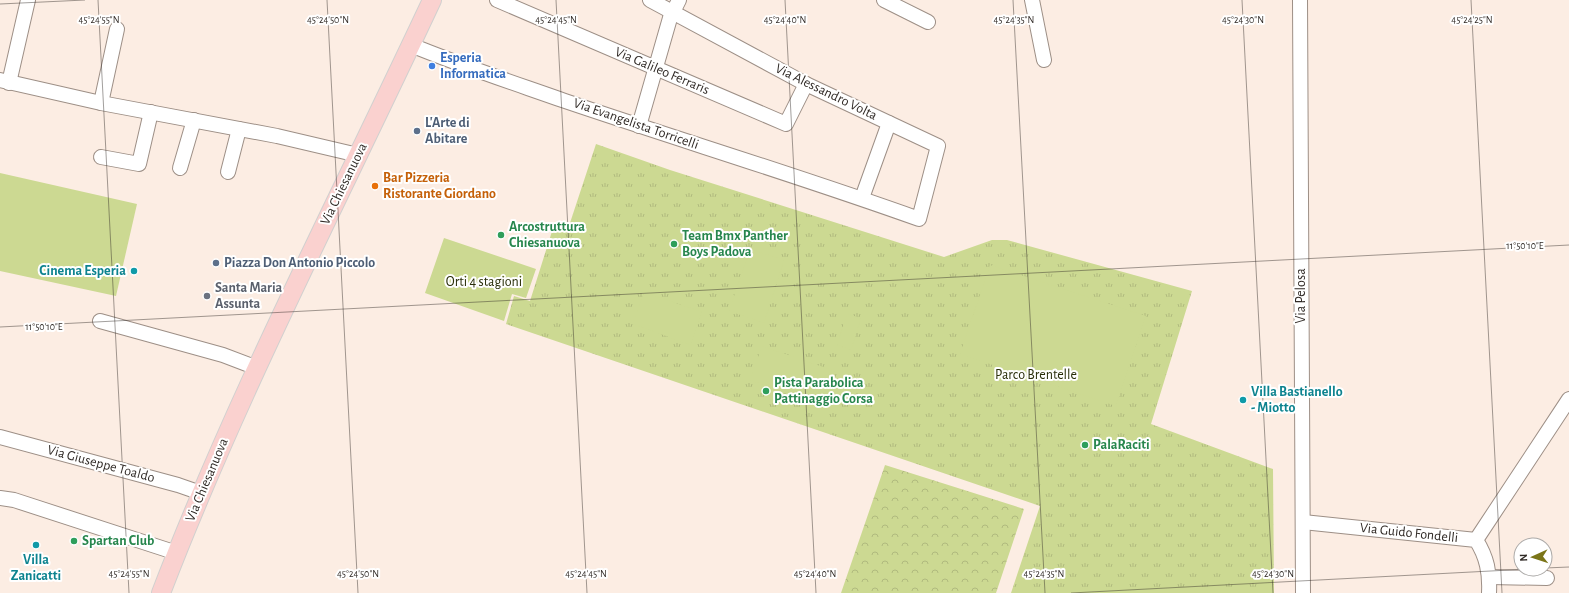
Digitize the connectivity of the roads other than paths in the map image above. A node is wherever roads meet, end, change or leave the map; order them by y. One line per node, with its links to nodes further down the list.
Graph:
1 (28, 0): 14 (street)
2 (432, 0): 11 (main road, Via Chiesanuova)
3 (497, 0): 13 (street, Via Galileo Ferraris)
4 (650, 0): 8 (street, Via Alessandro Volta)
5 (884, 0): 9 (street)
6 (1032, 0): 12 (street)
7 (1300, 0): 34 (street, Via Pelosa)
8 (676, 6): 13 (street); 15 (street, Via Alessandro Volta)
9 (928, 22)
10 (117, 29): 16 (street)
11 (411, 45): 20 (street, Via Evangelista Torricelli); 22 (main road, Via Chiesanuova)
12 (1044, 60)
13 (656, 68): 15 (street, Via Galileo Ferraris); 20 (street)
14 (4, 81): 16 (street)
15 (806, 84): 19 (street, Via Alessandro Volta)
16 (101, 103): 17 (street)
17 (151, 112): 18 (street); 23 (street)
18 (194, 120): 21 (street); 24 (street)
19 (889, 123): 26 (street); 27 (street, Via Alessandro Volta)
20 (638, 126): 26 (street, Via Evangelista Torricelli)
21 (239, 129): 22 (street); 25 (street)
22 (358, 155): 29 (main road, Via Chiesanuova)
23 (101, 157)
24 (180, 168)
25 (228, 172)
26 (862, 198): 27 (street, Via Evangelista Torricelli)
27 (919, 219)
28 (100, 321): 29 (street)
29 (258, 368): 32 (main road, Via Chiesanuova)
30 (1569, 399): 35 (street)
31 (0, 437): 32 (street, Via Giuseppe Toaldo)
32 (201, 493): 36 (main road, Via Chiesanuova)
33 (0, 498): 36 (street)
34 (1303, 522): 35 (street, Via Guido Fondelli); 40 (street, Via Pelosa)
35 (1476, 540): 37 (street, Via Guido Fondelli)
36 (177, 553): 39 (main road, Via Chiesanuova)
37 (1490, 577): 38 (street); 41 (street, Via Guido Fondelli)
38 (1547, 578)
39 (161, 593)
40 (1303, 593)
41 (1489, 593)

